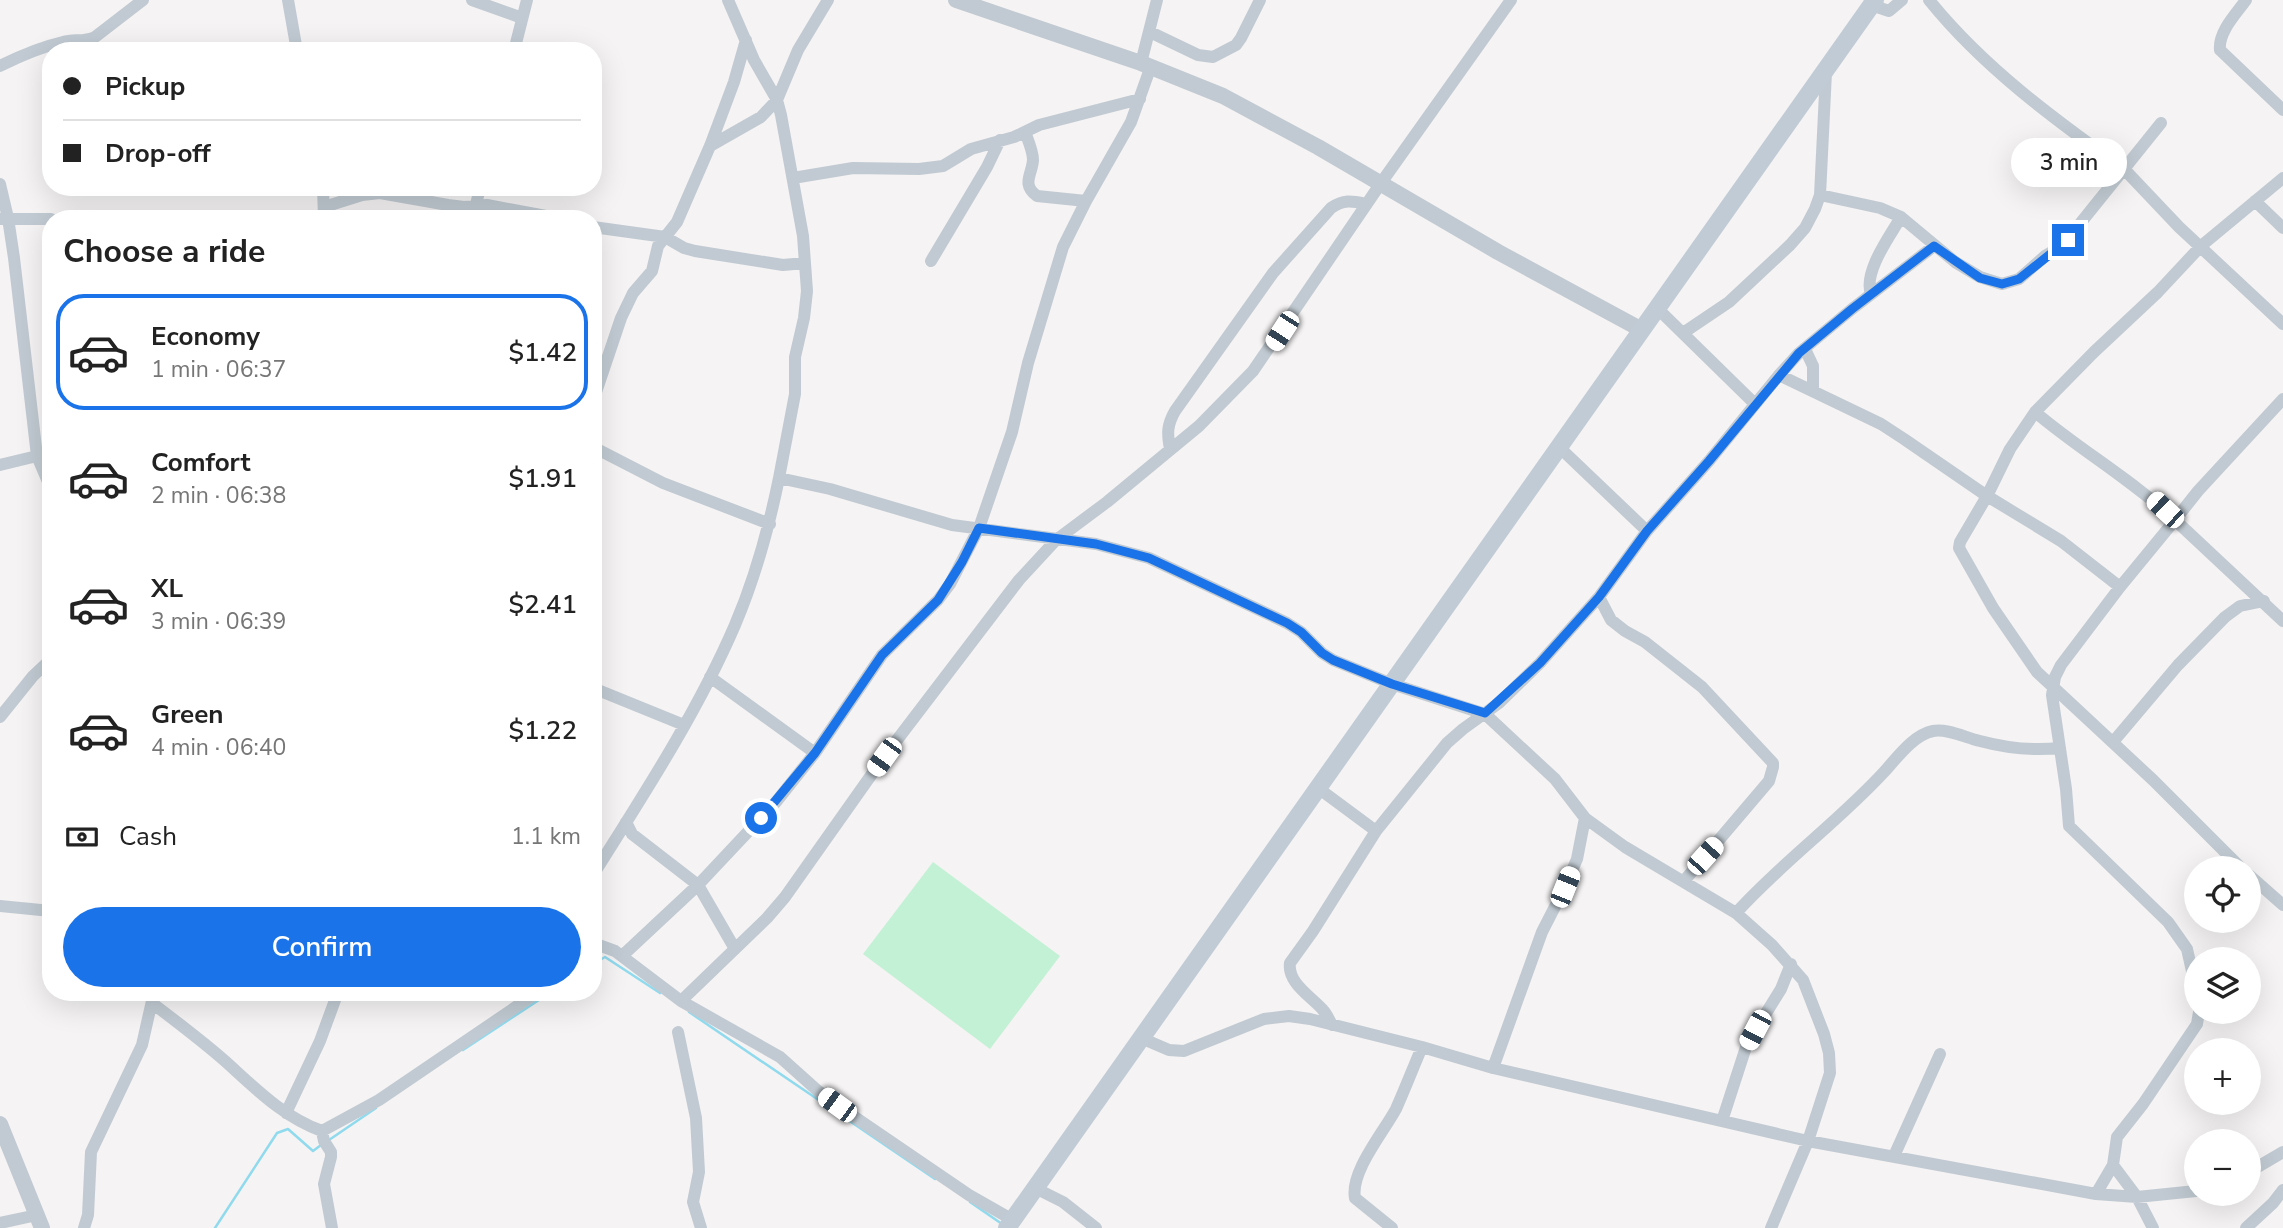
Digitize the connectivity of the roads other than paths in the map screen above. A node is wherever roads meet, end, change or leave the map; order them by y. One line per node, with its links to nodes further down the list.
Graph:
1 (143, 0): 18 (street)
2 (288, 0): 19 (street)
3 (472, 0): 15 (street)
4 (527, 0): 15 (street)
5 (728, 0): 17 (street)
6 (828, 0): 26 (street)
7 (956, 0): 22 (street)
8 (1157, 0): 16 (street)
9 (1259, 0): 16 (street)
10 (1511, 0): 35 (street)
11 (1902, 0): 14 (street)
12 (1929, 0): 32 (street)
13 (2246, 0): 27 (street)
14 (1873, 3): 24 (main road)
15 (522, 18): 20 (street)
16 (1150, 32): 22 (street)
17 (746, 40): 26 (street); 31 (street)
18 (63, 42)
19 (295, 42)
20 (516, 42)
21 (42, 49): 23 (street)
22 (1146, 64): 25 (street); 35 (street)
23 (0, 66)
24 (1826, 69): 37 (street); 58 (main road)
25 (1140, 99): 29 (street); 41 (street)
26 (777, 100): 31 (street); 33 (street)
27 (2283, 110)
28 (2161, 123): 32 (street)
29 (1025, 132): 30 (street); 41 (street)
30 (1000, 140): 33 (street); 55 (street)
31 (710, 146): 52 (street)
32 (2124, 169): 53 (street); 54 (street)
33 (793, 178): 56 (street)
34 (2283, 178): 42 (street)
35 (1381, 183): 43 (street); 60 (street)
36 (0, 184): 48 (street)
37 (1820, 195): 47 (street); 61 (street)
38 (360, 196): 45 (street)
39 (398, 196): 44 (street)
40 (478, 196): 44 (street)
41 (1086, 201): 80 (street)
42 (2255, 201): 51 (street); 54 (street)
43 (1367, 204): 70 (street); 70 (street)
44 (475, 205): 46 (street)
45 (330, 210)
46 (506, 210)
47 (1901, 217): 53 (street); 57 (street)
48 (4, 218): 49 (street); 72 (street)
49 (42, 219)
50 (602, 228): 52 (street)
51 (2283, 228)
52 (665, 237): 56 (street); 63 (street)
53 (1934, 246): 57 (street)
54 (2201, 246): 59 (street); 68 (street)
55 (931, 261)
56 (805, 263): 76 (street)
57 (1871, 294): 62 (street)
58 (1658, 309): 60 (main road); 61 (street)
59 (2283, 324)
60 (1643, 330): 69 (main road)
61 (1683, 332): 67 (street)
62 (1805, 349): 64 (street); 65 (street)
63 (602, 374)
64 (1779, 375): 65 (street); 67 (street)
65 (1813, 391): 77 (street)
66 (2283, 399): 78 (street)
67 (1755, 404): 81 (street)
68 (2035, 412): 77 (street); 78 (street)
69 (1559, 447): 81 (street); 89 (main road)
70 (1170, 449): 82 (street)
71 (602, 451): 79 (street)
72 (37, 456): 73 (street); 74 (street); 75 (street)
73 (42, 456)
74 (0, 465)
75 (42, 468)
76 (779, 478): 79 (street); 80 (street)
77 (1987, 496): 83 (street); 90 (street)
78 (2175, 520): 83 (street); 85 (street)
79 (770, 524): 88 (street)
80 (979, 528): 82 (street); 97 (street)
81 (1647, 531): 84 (street)
82 (1056, 540): 89 (street); 113 (street)
83 (2120, 587): 90 (street)
84 (1599, 597): 92 (street); 104 (street)
85 (2263, 601): 86 (street); 95 (street)
86 (2283, 621)
87 (42, 668): 93 (street)
88 (710, 677): 94 (street); 97 (street)
89 (1392, 684): 92 (street); 98 (main road)
90 (2052, 686): 95 (street); 96 (street)
91 (602, 692): 94 (street)
92 (1485, 713): 99 (street); 101 (street)
93 (0, 717)
94 (684, 725): 100 (street)
95 (2113, 742): 102 (street)
96 (2060, 748): 110 (street); 112 (street)
97 (815, 753): 105 (street)
98 (1318, 788): 101 (street); 124 (main road)
99 (1585, 818): 104 (street); 127 (street)
100 (626, 822): 103 (street); 105 (street)
101 (1376, 831): 122 (street)
102 (2229, 856)
103 (602, 861)
104 (1684, 881): 110 (street)
105 (698, 885): 113 (street); 114 (street)
106 (2261, 886): 107 (street)
107 (2283, 905)
108 (0, 906): 109 (street)
109 (42, 910)
110 (1736, 913): 115 (street)
111 (602, 946): 114 (street)
112 (2186, 947)
113 (735, 949): 120 (street)
114 (622, 956): 120 (street)
115 (1791, 964): 129 (street); 132 (street)
116 (152, 1001): 145 (street)
117 (156, 1001): 128 (street)
118 (335, 1001): 128 (street)
119 (525, 1001): 131 (street)
120 (681, 1001): 144 (street)
121 (2197, 1024): 135 (street)
122 (1332, 1025): 124 (street); 125 (street)
123 (678, 1032): 147 (street)
124 (1140, 1038): 137 (main road)
125 (1422, 1047): 127 (street); 149 (street)
126 (1940, 1054): 134 (street)
127 (1493, 1068): 129 (street)
128 (286, 1112): 131 (street)
129 (1722, 1121): 132 (street)
130 (0, 1125): 142 (street)
131 (322, 1131): 146 (street)
132 (1808, 1141): 134 (street); 150 (street)
133 (2283, 1152): 136 (street)
134 (1894, 1156): 140 (street)
135 (2113, 1165): 140 (street); 141 (street)
136 (2261, 1165)
137 (1035, 1188): 144 (main road); 148 (street)
138 (2283, 1190): 152 (street)
139 (2184, 1192): 141 (street)
140 (2096, 1194): 141 (street)
141 (2137, 1197): 151 (street)
142 (39, 1222): 143 (street)
143 (0, 1223)
144 (1010, 1224)
145 (84, 1228)
146 (332, 1228)
147 (701, 1228)
148 (1096, 1228)
149 (1392, 1228)
150 (1771, 1228)
151 (2153, 1228)
152 (2246, 1228)

